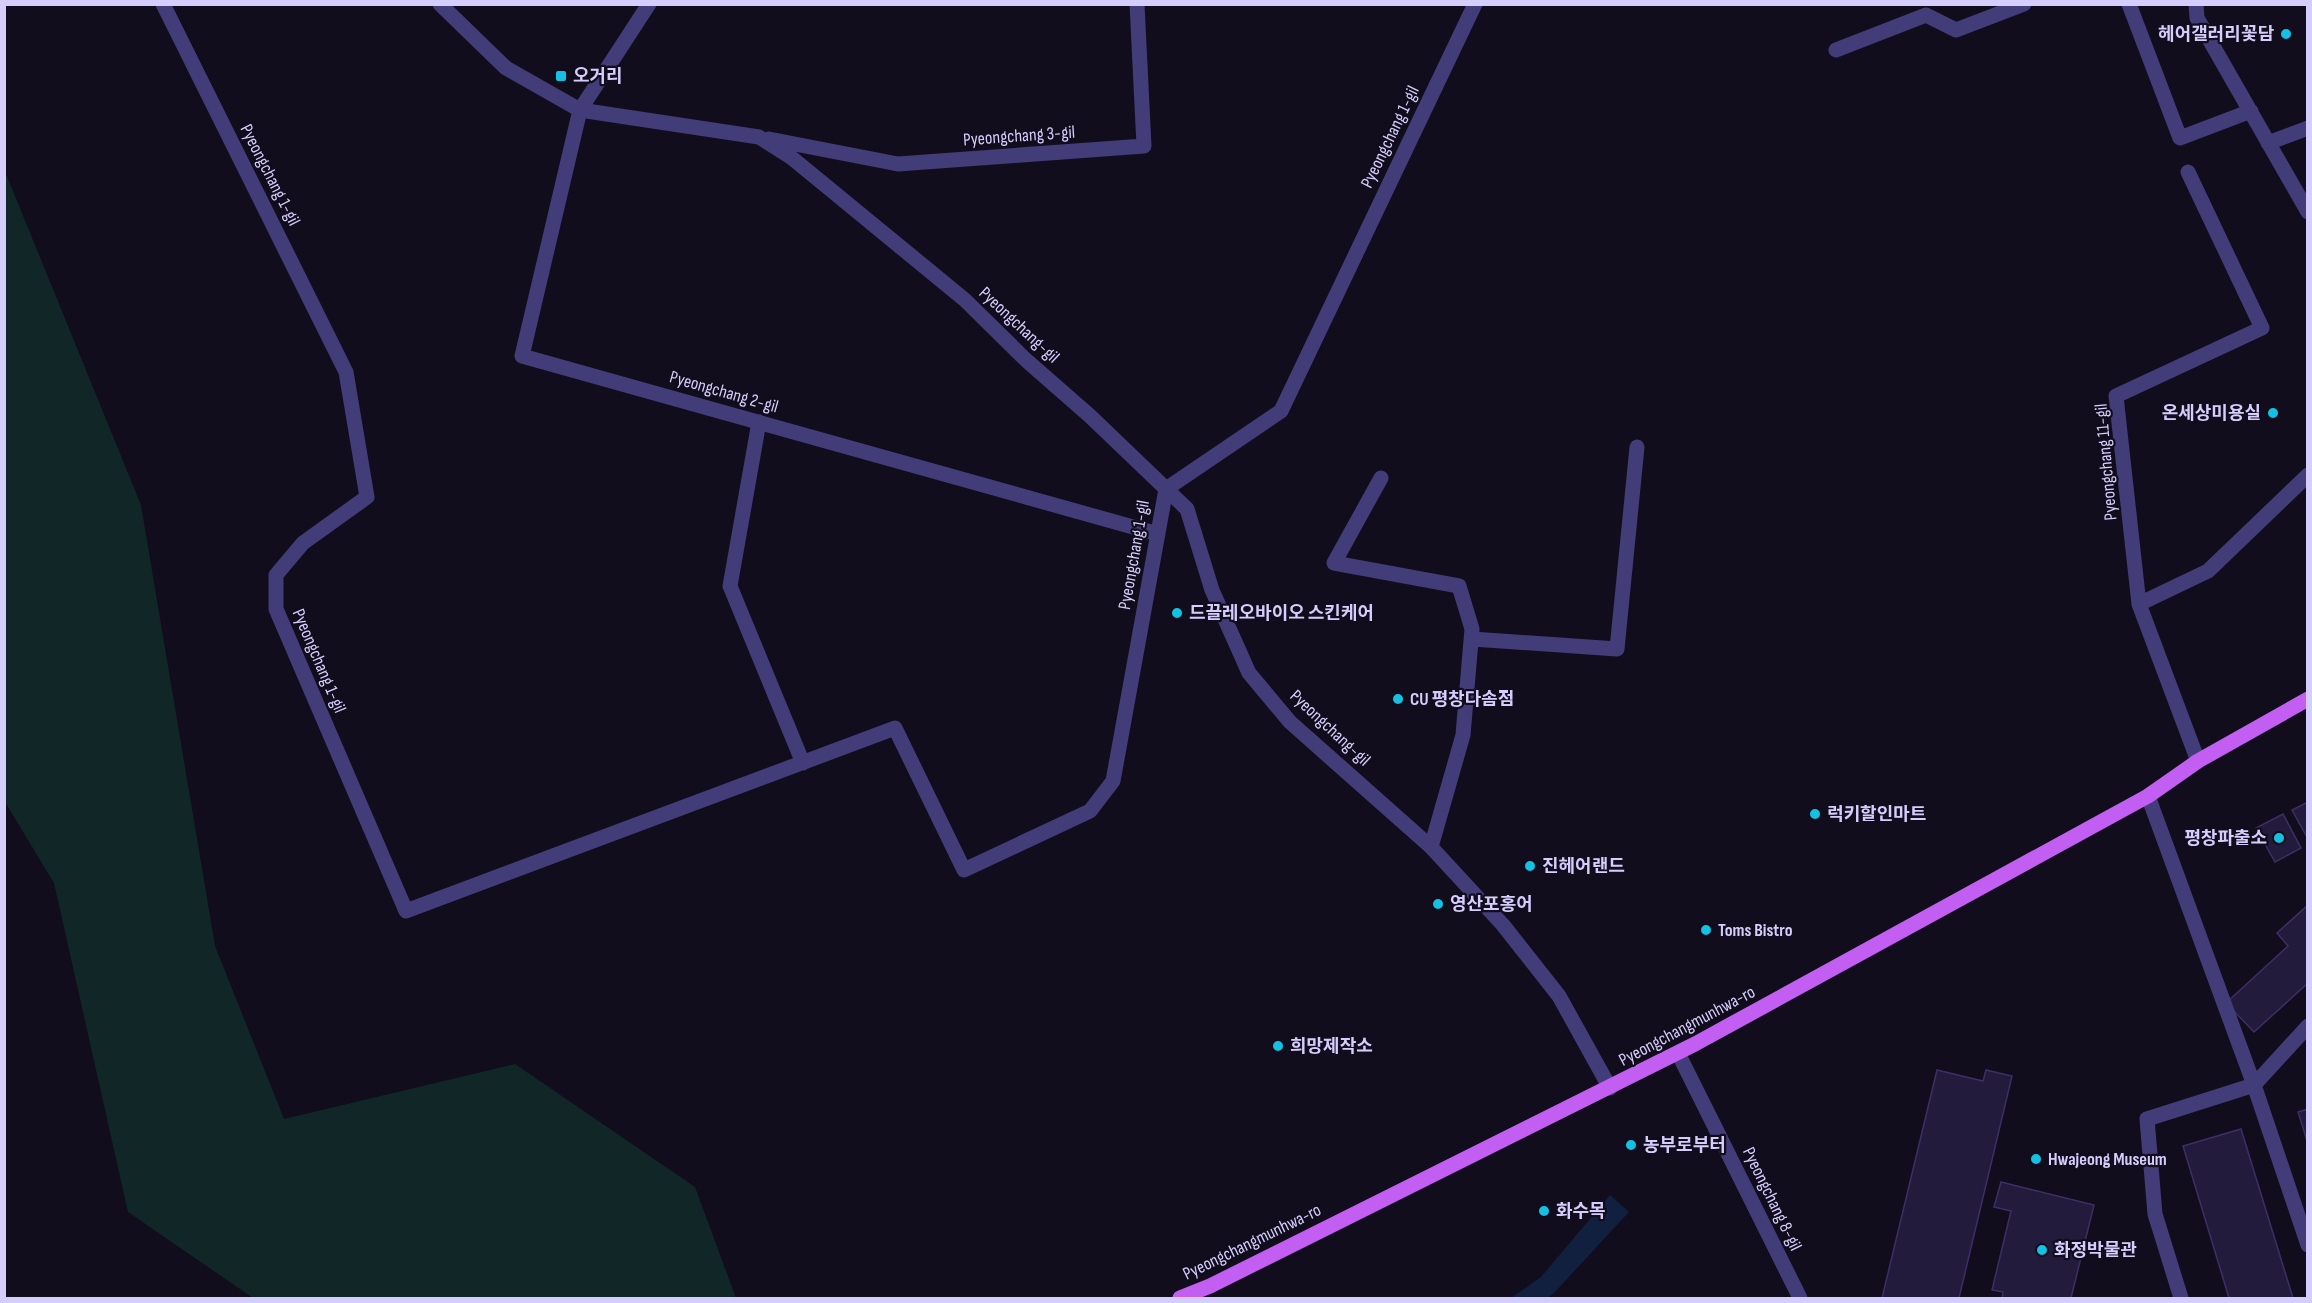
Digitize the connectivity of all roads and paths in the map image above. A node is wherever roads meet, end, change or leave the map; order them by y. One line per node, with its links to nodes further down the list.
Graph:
1 (163, 4): 27 (street, Pyeongchang 1-gil)
2 (440, 4): 10 (street, Pyeongchang-gil)
3 (649, 4): 10 (street)
4 (1137, 4): 13 (street, Pyeongchang 3-gil)
5 (1475, 4): 21 (street, Pyeongchang 1-gil)
6 (2024, 4): 9 (street)
7 (2129, 4): 11 (street)
8 (2196, 4): 11 (street)
9 (1836, 50)
10 (580, 110): 13 (street, Pyeongchang-gil); 17 (street, Pyeongchang 2-gil)
11 (2251, 111): 14 (street)
12 (2307, 128): 14 (street)
13 (759, 137): 21 (street, Pyeongchang-gil)
14 (2268, 143): 16 (street)
15 (2188, 172): 23 (street, Pyeongchang 11-gil)
16 (2307, 212)
17 (759, 422): 22 (street, Pyeongchang 2-gil); 27 (street)
18 (1637, 447): 24 (street)
19 (2307, 475): 23 (street)
20 (1381, 478): 24 (street)
21 (1166, 489): 22 (street, Pyeongchang 1-gil); 29 (street, Pyeongchang-gil)
22 (1158, 534): 27 (street, Pyeongchang 1-gil)
23 (2139, 604): 26 (street)
24 (1472, 639): 29 (street)
25 (2307, 699): 26 (main road, Pyeongchangmunhwa-ro)
26 (2198, 761): 28 (main road, Pyeongchangmunhwa-ro)
27 (803, 763)
28 (2148, 796): 31 (main road, Pyeongchangmunhwa-ro); 32 (street)
29 (1431, 847): 33 (street, Pyeongchang-gil)
30 (2307, 1026): 32 (street)
31 (1678, 1053): 33 (main road, Pyeongchangmunhwa-ro); 36 (street, Pyeongchang 8-gil)
32 (2254, 1085): 34 (street); 37 (street)
33 (1610, 1088): 35 (main road, Pyeongchangmunhwa-ro)
34 (2307, 1245)
35 (1180, 1299)
36 (1800, 1299)
37 (2181, 1299)

